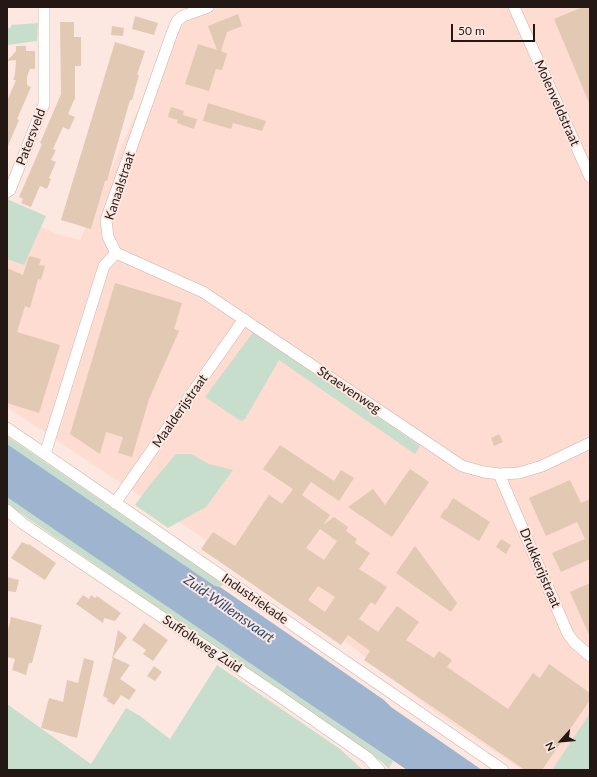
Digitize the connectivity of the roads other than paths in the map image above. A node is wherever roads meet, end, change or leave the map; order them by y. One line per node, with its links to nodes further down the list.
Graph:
1 (44, 7): 6 (street, Patersveld)
2 (208, 7): 4 (street)
3 (514, 7): 5 (street, Molenveldstraat)
4 (190, 10): 7 (street, Kanaalstraat)
5 (590, 177)
6 (7, 192)
7 (116, 253): 8 (street, Straevenweg); 11 (street)
8 (244, 319): 12 (street, Straevenweg); 13 (street, Maalderijstraat)
9 (7, 428): 11 (street, Industriekade)
10 (590, 443): 12 (street, Straevenweg)
11 (45, 454): 13 (street, Industriekade)
12 (499, 474): 17 (street, Drukkerijstraat)
13 (115, 503): 19 (street, Industriekade)
14 (7, 510): 16 (street, Suffolkweg Zuid)
15 (7, 522): 16 (street)
16 (22, 523): 18 (street, Suffolkweg Zuid)
17 (590, 656)
18 (379, 770)
19 (503, 770)

